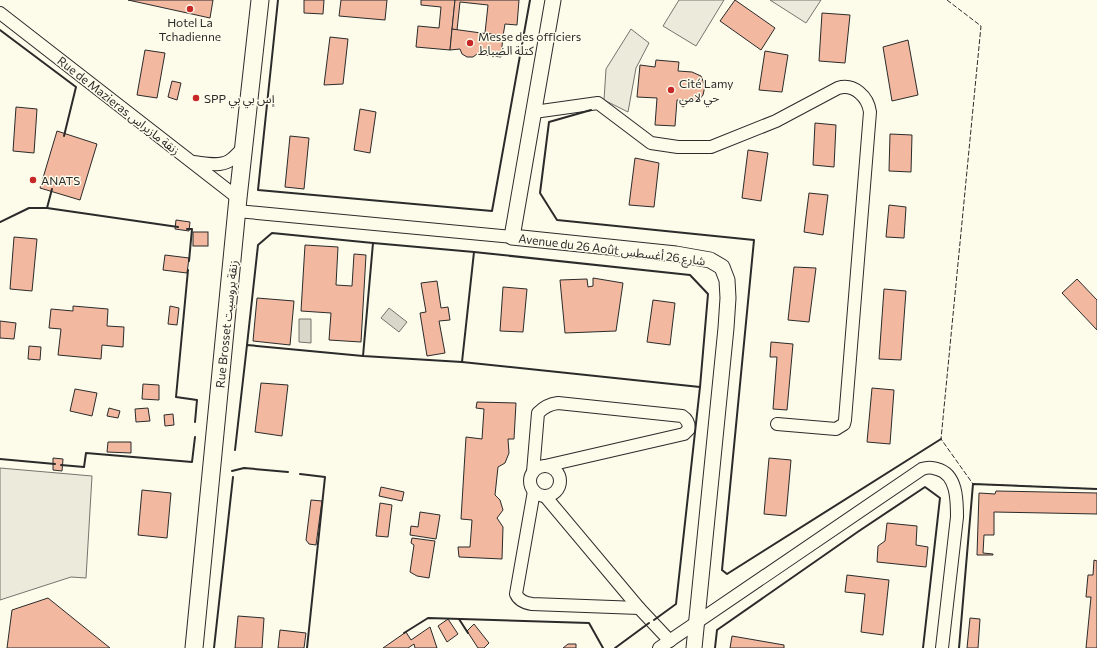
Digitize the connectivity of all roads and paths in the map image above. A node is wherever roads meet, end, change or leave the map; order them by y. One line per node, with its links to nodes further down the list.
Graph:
1 (260, 0): 5 (main road, Rue Brosset زنقة بروسيت)
2 (553, 0): 4 (street)
3 (0, 13): 6 (street, Rue de Mazieras زنقة مازيراس)
4 (534, 112): 8 (street); 9 (street)
5 (243, 148): 6 (street); 7 (main road, Rue Brosset زنقة بروسيت)
6 (193, 162): 7 (street, Rue de Mazieras زنقة مازيراس)
7 (238, 205): 8 (street, Avenue du 26 Août شارع 26 أغسطس); 17 (main road, Rue Brosset زنقة بروسيت)
8 (512, 238): 15 (street, Avenue du 26 Août شارع 26 أغسطس)
9 (777, 424)
10 (545, 466): 11 (street); 11 (street); 13 (street)
11 (533, 472): 12 (street)
12 (534, 490): 13 (street); 14 (street)
13 (546, 496): 14 (street)
14 (639, 608): 16 (street)
15 (697, 623): 16 (street); 19 (street, Avenue du 26 Août شارع 26 أغسطس); 20 (street)
16 (670, 641): 18 (street)
17 (194, 648)
18 (659, 648)
19 (694, 648)
20 (942, 648)

